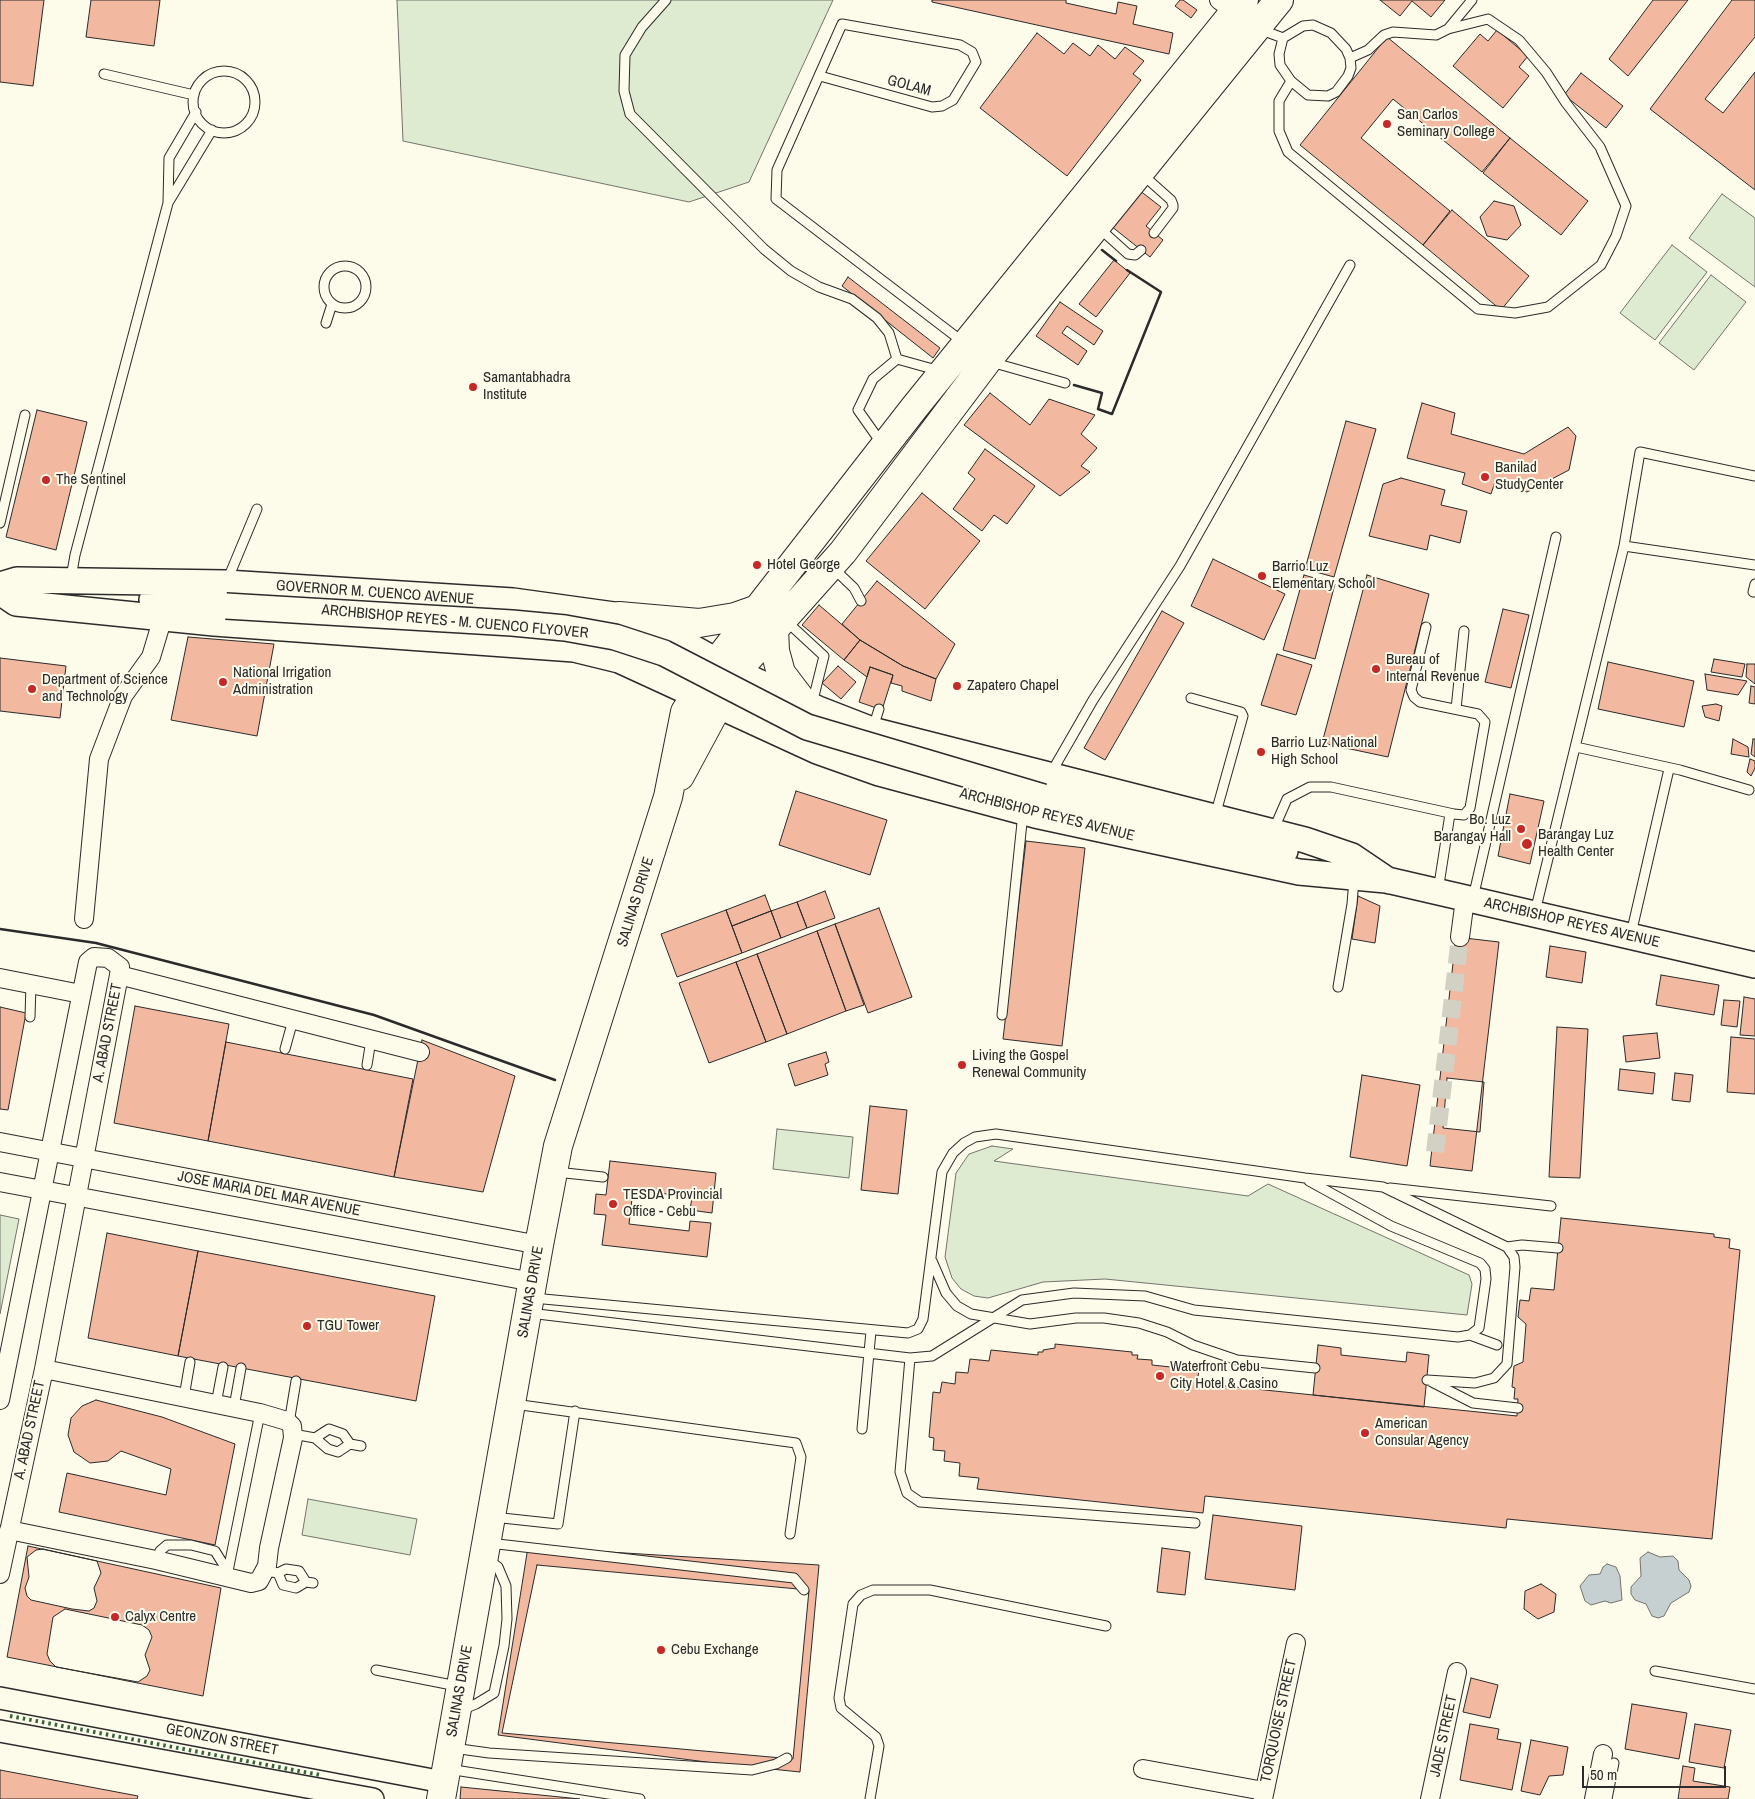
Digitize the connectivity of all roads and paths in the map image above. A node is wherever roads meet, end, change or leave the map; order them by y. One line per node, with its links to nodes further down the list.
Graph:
1 (666, 0): 24 (lane)
2 (1279, 0): 5 (main road)
3 (1472, 0): 6 (lane)
4 (1232, 4): 5 (street); 23 (main road)
5 (1256, 28): 7 (lane); 15 (main road)
6 (1448, 29): 8 (lane); 11 (lane)
7 (1283, 38): 8 (lane); 11 (lane)
8 (1350, 58): 11 (lane)
9 (104, 74): 12 (lane)
10 (820, 76): 10 (lane, GOLAM); 23 (lane)
11 (1291, 81)
12 (194, 95): 13 (lane); 14 (lane)
13 (196, 112): 14 (lane); 16 (lane)
14 (212, 130): 16 (lane)
15 (1141, 173): 17 (main road); 18 (lane)
16 (168, 203): 36 (lane)
17 (1098, 227): 19 (lane); 23 (main road)
18 (1154, 233)
19 (1142, 250)
20 (1350, 265): 58 (lane)
21 (332, 304): 21 (lane); 22 (lane)
22 (326, 323)
23 (977, 353): 25 (main road); 26 (lane); 34 (main road)
24 (897, 359): 25 (lane); 28 (lane)
25 (944, 372): 28 (main road)
26 (1065, 383)
27 (25, 415): 31 (lane)
28 (884, 447): 45 (main road)
29 (1755, 476): 33 (lane)
30 (257, 509): 41 (lane)
31 (0, 523)
32 (1556, 537): 65 (lane)
33 (1624, 546): 35 (lane); 55 (lane)
34 (831, 565): 42 (lane); 45 (main road)
35 (1755, 565)
36 (71, 581): 38 (main road, GOVERNOR M. CUENCO AVENUE); 41 (main road, GOVERNOR M. CUENCO AVENUE)
37 (1755, 584): 40 (lane)
38 (0, 586): 41 (main road, GOVERNOR M. CUENCO AVENUE)
39 (0, 592): 44 (main road)
40 (1755, 592)
41 (226, 594): 43 (main road, GOVERNOR M. CUENCO AVENUE); 58 (main road, ARCHBISHOP REYES - M. CUENCO FLYOVER, bridge)
42 (861, 601)
43 (616, 616): 45 (main road); 48 (main road); 49 (main road, GOVERNOR M. CUENCO AVENUE)
44 (163, 617): 48 (main road); 67 (street)
45 (772, 618): 49 (main road, SALINAS DRIVE); 52 (main road); 52 (lane)
46 (1426, 626): 53 (lane)
47 (1464, 631): 53 (lane)
48 (602, 656): 51 (main road)
49 (727, 666): 51 (main road, SALINAS DRIVE); 52 (main road, ARCHBISHOP REYES AVENUE)
50 (1191, 698): 60 (lane)
51 (705, 701): 54 (main road, ARCHBISHOP REYES AVENUE); 86 (main road, SALINAS DRIVE)
52 (811, 706): 54 (main road); 58 (main road, ARCHBISHOP REYES AVENUE)
53 (1456, 709): 59 (lane)
54 (808, 747): 58 (main road, ARCHBISHOP REYES AVENUE)
55 (1576, 747): 56 (lane); 66 (lane)
56 (1669, 768): 57 (lane); 69 (lane)
57 (1749, 790)
58 (1039, 794): 60 (main road, ARCHBISHOP REYES AVENUE); 62 (main road, ARCHBISHOP REYES AVENUE); 63 (main road, ARCHBISHOP REYES AVENUE); 76 (lane)
59 (1450, 814): 61 (lane); 64 (lane)
60 (1215, 816): 61 (main road, ARCHBISHOP REYES AVENUE)
61 (1272, 831): 63 (main road, ARCHBISHOP REYES AVENUE)
62 (1354, 878): 63 (main road, ARCHBISHOP REYES AVENUE); 74 (lane)
63 (1389, 881): 64 (main road, ARCHBISHOP REYES AVENUE)
64 (1438, 891): 65 (main road, ARCHBISHOP REYES AVENUE)
65 (1469, 900): 66 (main road, ARCHBISHOP REYES AVENUE); 68 (street)
66 (1534, 914): 69 (main road, ARCHBISHOP REYES AVENUE)
67 (84, 919)
68 (1460, 937)
69 (1630, 937): 70 (main road, ARCHBISHOP REYES AVENUE)
70 (1755, 965)
71 (119, 976): 75 (street, A. ABAD STREET); 78 (street); 85 (street, A. ABAD STREET)
72 (0, 978): 73 (street)
73 (31, 984): 75 (street); 77 (lane)
74 (1338, 987)
75 (81, 994): 84 (street, A. ABAD STREET)
76 (1002, 1015)
77 (30, 1017)
78 (294, 1020): 79 (street); 80 (lane)
79 (371, 1040): 81 (street); 82 (lane)
80 (285, 1050)
81 (420, 1052)
82 (367, 1065)
83 (0, 1142): 84 (street, JOSE MARIA DEL MAR AVENUE)
84 (50, 1152): 85 (street, JOSE MARIA DEL MAR AVENUE); 91 (street, A. ABAD STREET)
85 (83, 1158): 92 (street, A. ABAD STREET); 94 (street, JOSE MARIA DEL MAR AVENUE)
86 (554, 1172): 87 (lane); 94 (main road, SALINAS DRIVE)
87 (603, 1177)
88 (1305, 1178): 90 (lane); 97 (lane); 101 (lane)
89 (0, 1182): 91 (street)
90 (1383, 1187): 93 (lane); 95 (lane)
91 (42, 1190): 92 (street); 103 (street, A. ABAD STREET)
92 (75, 1196): 98 (street); 110 (street, A. ABAD STREET)
93 (1551, 1206)
94 (539, 1245): 98 (main road, SALINAS DRIVE)
95 (1507, 1247): 96 (lane); 117 (lane)
96 (1558, 1248)
97 (931, 1258): 99 (lane); 100 (lane)
98 (530, 1297): 100 (lane); 104 (lane); 114 (main road, SALINAS DRIVE)
99 (993, 1319): 101 (lane); 105 (lane); 109 (lane)
100 (871, 1331): 104 (lane)
101 (1470, 1335): 102 (lane)
102 (1497, 1345)
103 (5, 1352): 113 (street, A. ABAD STREET)
104 (870, 1353): 105 (lane); 121 (lane)
105 (910, 1358): 126 (lane)
106 (190, 1362): 112 (lane)
107 (222, 1367): 115 (lane)
108 (241, 1368): 116 (lane)
109 (1315, 1368)
110 (44, 1369): 112 (street); 127 (street, A. ABAD STREET)
111 (296, 1381): 120 (lane)
112 (184, 1397): 115 (street)
113 (0, 1400)
114 (511, 1403): 118 (lane); 125 (main road, SALINAS DRIVE)
115 (216, 1404): 116 (street)
116 (234, 1407): 119 (street)
117 (1518, 1408)
118 (575, 1410): 125 (lane); 128 (lane)
119 (260, 1413): 120 (street); 132 (lane)
120 (291, 1429): 122 (lane); 130 (street)
121 (862, 1429)
122 (315, 1438): 123 (lane); 123 (lane)
123 (350, 1444): 124 (lane)
124 (361, 1446)
125 (491, 1516): 129 (main road, SALINAS DRIVE)
126 (1195, 1523)
127 (9, 1530): 131 (street, A. ABAD STREET); 132 (street)
128 (790, 1534)
129 (485, 1550): 133 (lane); 141 (main road, SALINAS DRIVE); 141 (lane)
130 (272, 1572): 130 (lane); 132 (street)
131 (0, 1574)
132 (228, 1574)
133 (804, 1590)
134 (1106, 1626): 150 (lane)
135 (1296, 1643): 147 (street, TORQUOISE STREET)
136 (376, 1670): 141 (lane)
137 (1655, 1671): 139 (lane)
138 (1457, 1672): 151 (street, JADE STREET)
139 (1755, 1689)
140 (0, 1698): 146 (street, GEONZON STREET)
141 (458, 1699): 146 (main road, SALINAS DRIVE)
142 (0, 1730): 148 (street, GEONZON STREET)
143 (787, 1758): 146 (lane)
144 (1609, 1759): 152 (street); 153 (lane)
145 (1143, 1769): 147 (street)
146 (445, 1774): 149 (lane)
147 (1264, 1795)
148 (374, 1799)
149 (640, 1799)
150 (870, 1799)
151 (1430, 1799)
152 (1594, 1799)
153 (1607, 1799)

